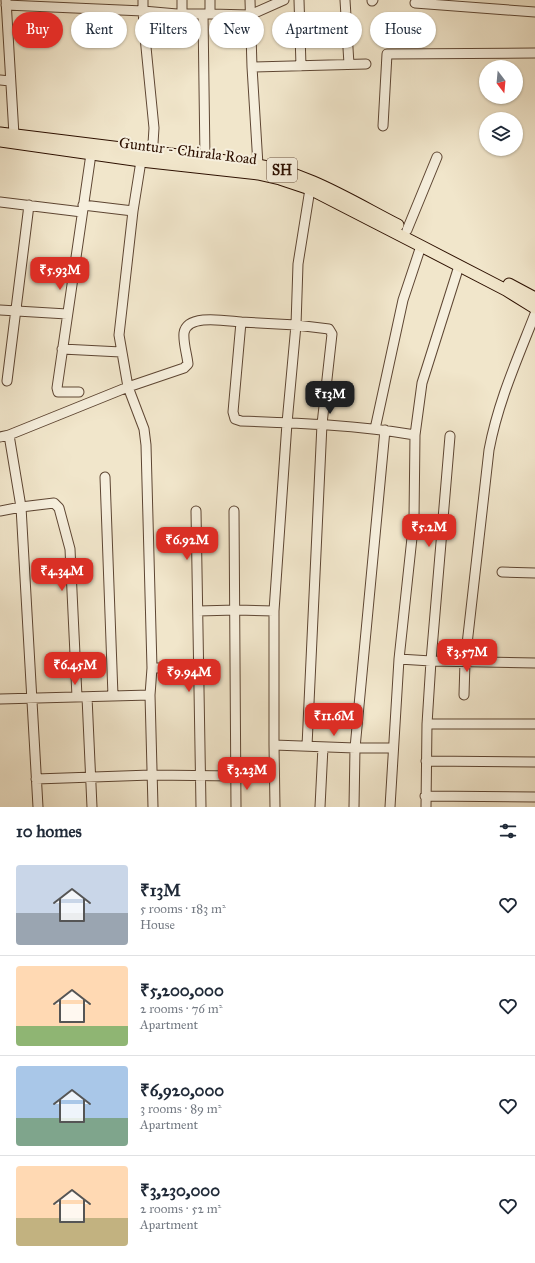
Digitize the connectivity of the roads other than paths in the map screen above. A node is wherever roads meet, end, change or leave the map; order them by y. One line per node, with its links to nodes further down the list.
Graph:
1 (143, 0): 10 (street)
2 (182, 0): 12 (street)
3 (210, 0): 17 (street)
4 (250, 0): 13 (street)
5 (284, 0): 14 (street)
6 (299, 0): 24 (street)
7 (345, 0): 22 (street)
8 (415, 3): 15 (street)
9 (5, 7): 10 (street); 18 (street)
10 (143, 11): 11 (street)
11 (155, 12)
12 (179, 12)
13 (250, 12)
14 (257, 12)
15 (535, 12)
16 (201, 14): 17 (street)
17 (207, 14): 35 (street)
18 (4, 48): 27 (street)
19 (146, 48): 34 (street)
20 (251, 48): 25 (street)
21 (535, 53): 28 (street)
22 (349, 64): 23 (street); 24 (street)
23 (366, 64)
24 (301, 66): 25 (street)
25 (252, 67): 36 (street)
26 (0, 80): 27 (street)
27 (10, 81): 30 (street)
28 (383, 126)
29 (0, 133): 30 (main road, Guntur - Chirala Road / SH)
30 (14, 135): 34 (main road, Guntur - Chirala Road / SH)
31 (0, 141): 32 (main road, Guntur - Chirala Road / SH)
32 (91, 154): 34 (main road, Guntur - Chirala Road / SH); 40 (street)
33 (437, 157): 42 (street)
34 (148, 159): 35 (main road, Guntur - Chirala Road / SH); 37 (main road, Guntur - Chirala Road / SH); 41 (street)
35 (205, 159): 36 (main road, Guntur - Chirala Road / SH)
36 (258, 165): 42 (main road, Guntur - Chirala Road / SH)
37 (310, 190): 43 (main road, Guntur - Chirala Road / SH); 52 (street)
38 (0, 202): 39 (street)
39 (29, 206): 40 (street); 48 (street)
40 (83, 209): 41 (street); 49 (street)
41 (133, 211): 54 (street)
42 (407, 230): 45 (main road, Guntur - Chirala Road / SH)
43 (421, 246): 44 (main road, Guntur - Chirala Road / SH); 60 (street)
44 (459, 266): 46 (main road, Guntur - Chirala Road / SH); 62 (street)
45 (535, 298)
46 (535, 308)
47 (0, 310): 48 (street)
48 (16, 311): 49 (street); 55 (street)
49 (67, 314): 53 (street)
50 (535, 314): 77 (street)
51 (241, 322): 52 (street); 56 (street); 58 (street)
52 (296, 325): 58 (street); 59 (street)
53 (62, 349): 54 (street); 57 (street)
54 (121, 352): 56 (street)
55 (7, 381)
56 (128, 387): 63 (street); 79 (street)
57 (79, 392)
58 (287, 423): 59 (street); 74 (street)
59 (322, 424): 60 (street); 91 (street)
60 (375, 429): 61 (street)
61 (385, 430): 62 (street); 93 (street)
62 (414, 434): 75 (street)
63 (4, 436): 66 (street)
64 (450, 436): 76 (street)
65 (106, 477): 83 (street)
66 (21, 508): 67 (street); 84 (street); 85 (street)
67 (0, 511)
68 (196, 511): 73 (street)
69 (234, 511): 72 (street)
70 (502, 572): 71 (street)
71 (535, 573)
72 (236, 610): 73 (street); 74 (street); 100 (street)
73 (198, 611): 80 (street)
74 (274, 611): 90 (street)
75 (399, 659): 76 (street); 94 (street)
76 (431, 661): 77 (street); 88 (street)
77 (465, 662): 78 (street); 82 (street)
78 (535, 663)
79 (152, 668): 80 (street); 81 (street)
80 (199, 668): 98 (street)
81 (150, 695): 83 (street); 97 (street)
82 (464, 695)
83 (113, 696): 86 (street)
84 (32, 697): 85 (street); 87 (street); 101 (street)
85 (77, 697): 86 (street)
86 (87, 697): 99 (street)
87 (0, 699)
88 (427, 724): 89 (street); 95 (street)
89 (535, 724)
90 (274, 745): 91 (street); 109 (street)
91 (307, 746): 92 (street)
92 (323, 747): 93 (street); 110 (street)
93 (355, 748): 94 (street); 111 (street)
94 (394, 748): 112 (street)
95 (426, 761): 96 (street); 102 (street)
96 (535, 762)
97 (151, 774): 98 (street); 99 (street); 106 (street)
98 (201, 775): 100 (street); 107 (street)
99 (92, 776): 101 (street); 105 (street)
100 (236, 776): 108 (street)
101 (36, 779): 104 (street)
102 (426, 796): 103 (street); 113 (street)
103 (535, 797)
104 (38, 807)
105 (92, 807)
106 (153, 807)
107 (201, 807)
108 (236, 807)
109 (276, 807)
110 (320, 807)
111 (354, 807)
112 (390, 807)
113 (426, 807)

